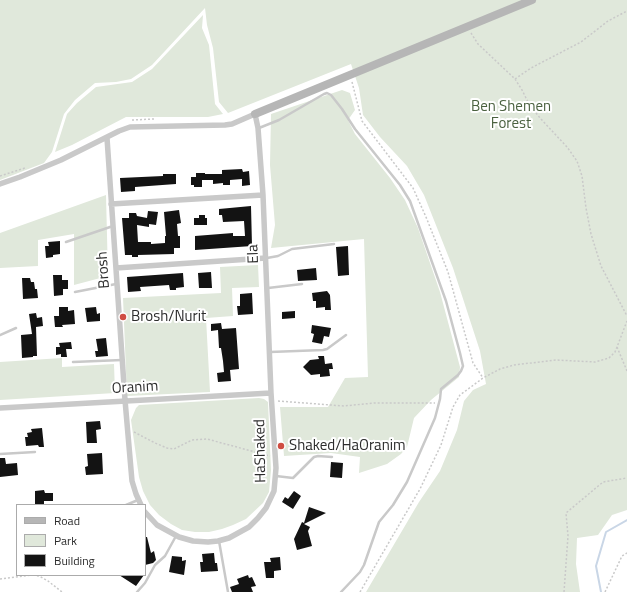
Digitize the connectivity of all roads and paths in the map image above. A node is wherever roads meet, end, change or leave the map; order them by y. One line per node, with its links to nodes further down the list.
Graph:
1 (532, 0): 3 (main road)
2 (627, 11): 4 (path)
3 (468, 28): 4 (path); 5 (main road)
4 (515, 79): 20 (path)
5 (255, 114): 6 (street, Ela); 7 (street)
6 (258, 128): 9 (street, Ela); 33 (lane)
7 (107, 138): 8 (street); 10 (street, Brosh)
8 (0, 184)
9 (263, 195): 10 (street); 14 (street, Ela)
10 (111, 204): 11 (street, Brosh)
11 (113, 226): 12 (lane); 15 (street, Brosh)
12 (66, 242)
13 (334, 244): 14 (lane)
14 (266, 258): 15 (street); 18 (street, Ela)
15 (116, 268): 16 (street, Brosh)
16 (117, 284): 19 (lane); 27 (street, Brosh)
17 (302, 284): 18 (lane)
18 (267, 288): 26 (street, Ela)
19 (75, 292)
20 (627, 316)
21 (627, 321): 25 (path)
22 (16, 328): 23 (lane)
23 (0, 335)
24 (346, 335): 26 (lane)
25 (617, 347): 29 (path); 54 (path)
26 (270, 352): 30 (street, Ela)
27 (122, 360): 28 (lane); 31 (street, Brosh)
28 (73, 362)
29 (627, 371)
30 (271, 393): 31 (street, Oranim); 32 (street, HaShaked)
31 (125, 400): 34 (street, Oranim); 35 (street)
32 (272, 400): 33 (path); 38 (street, HaShaked)
33 (439, 402): 53 (lane)
34 (0, 408)
35 (127, 428): 38 (path); 42 (street)
36 (35, 452): 37 (lane)
37 (0, 454)
38 (276, 457): 40 (street, HaShaked)
39 (332, 457): 40 (lane)
40 (275, 476): 45 (street, HaShaked)
41 (627, 478): 55 (path)
42 (140, 502)
43 (146, 513): 44 (street, HaShaked)
44 (176, 536): 45 (street, HaShaked); 51 (lane)
45 (218, 541): 52 (lane)
46 (627, 553): 56 (path)
47 (25, 576): 49 (path)
48 (39, 576): 50 (path)
49 (0, 579)
50 (62, 592)
51 (137, 592)
52 (228, 592)
53 (341, 592)
54 (360, 592)
55 (564, 592)
56 (605, 592)

